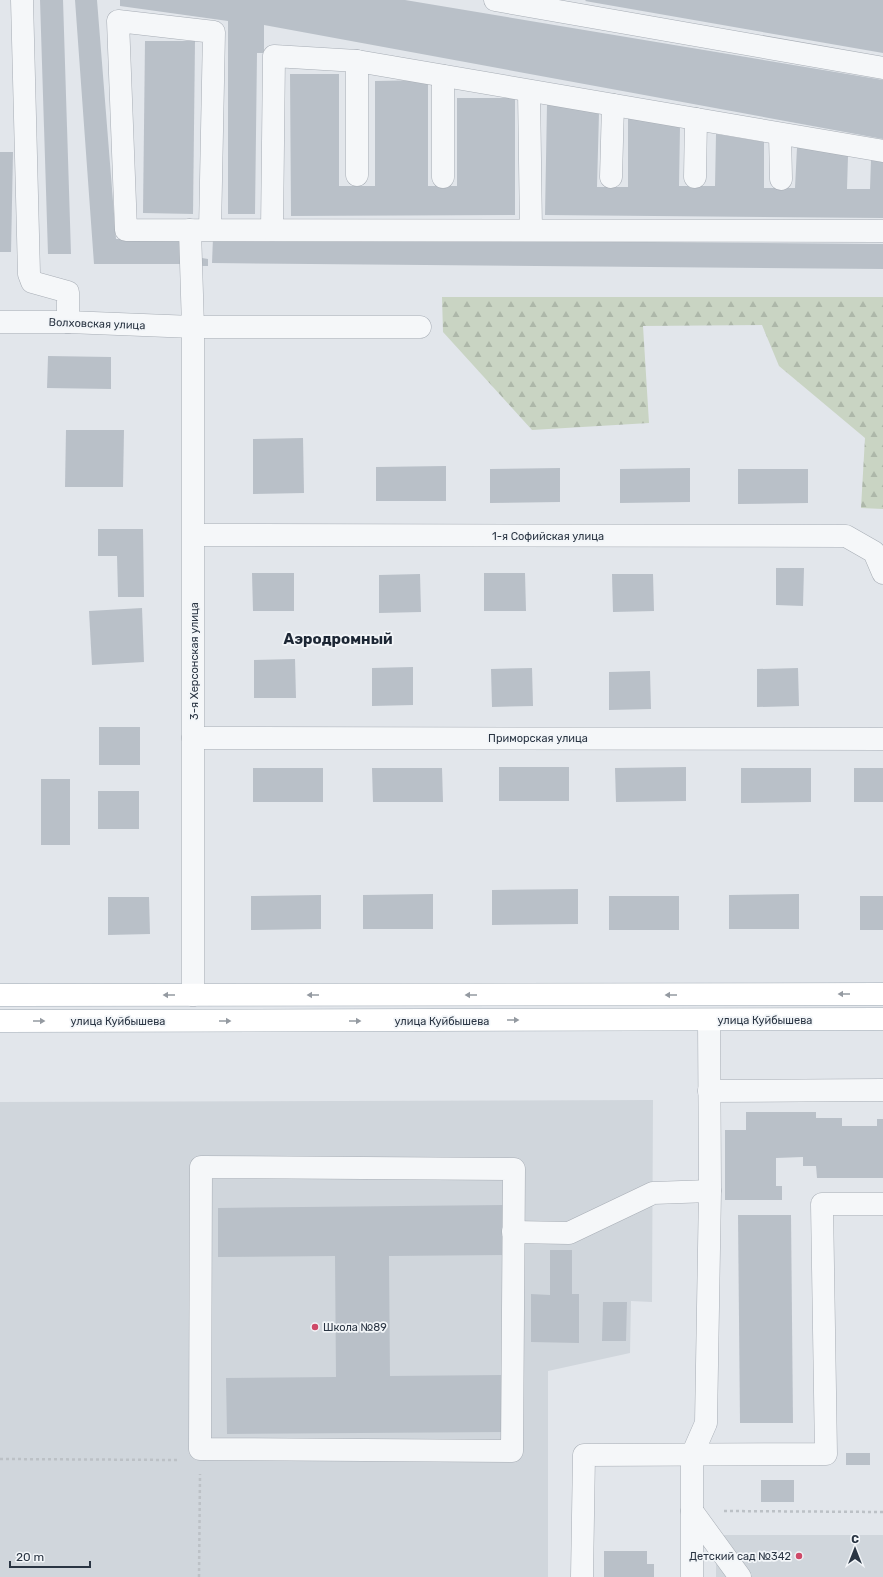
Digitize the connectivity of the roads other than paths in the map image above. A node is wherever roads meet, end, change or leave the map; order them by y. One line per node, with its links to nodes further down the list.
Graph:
1 (22, 0): 21 (street)
2 (495, 0): 4 (street)
3 (357, 61): 5 (street); 11 (street); 17 (street)
4 (883, 68)
5 (443, 76): 6 (street); 12 (street)
6 (529, 91): 7 (street); 18 (street)
7 (613, 105): 8 (street); 13 (street)
8 (696, 119): 9 (street); 14 (street)
9 (780, 134): 10 (street); 15 (street)
10 (883, 151)
11 (357, 174)
12 (443, 177)
13 (611, 177)
14 (695, 177)
15 (781, 179)
16 (200, 230): 16 (street); 17 (street); 22 (street, 3-я Херсонская улица)
17 (272, 230): 18 (street)
18 (531, 230): 19 (street)
19 (883, 231)
20 (0, 322): 21 (street, Волховская улица)
21 (68, 322): 22 (street, Волховская улица)
22 (193, 327): 23 (street, Волховская улица); 24 (street, 3-я Херсонская улица)
23 (420, 327)
24 (194, 535): 25 (street, 1-я Софийская улица); 26 (street, 3-я Херсонская улица)
25 (883, 573)
26 (193, 738): 27 (street, Приморская улица); 30 (street, 3-я Херсонская улица)
27 (883, 739)
28 (883, 994): 31 (main road, one-way to 31)
29 (0, 995): 30 (main road, one-way to 29)
30 (193, 995): 31 (main road, one-way to 30); 35 (main road)
31 (710, 995): 32 (main road)
32 (709, 1020): 33 (main road, улица Куйбышева); 35 (main road, улица Куйбышева, one-way to 32); 37 (street)
33 (883, 1020)
34 (0, 1021): 35 (main road, улица Куйбышева, one-way to 35)
35 (192, 1021)
36 (883, 1090): 37 (street)
37 (709, 1091): 38 (street)
38 (710, 1191): 40 (street); 41 (street)
39 (883, 1204): 41 (street)
40 (513, 1232): 40 (street)
41 (692, 1455): 42 (street); 43 (street)
42 (692, 1511): 44 (street); 45 (street)
43 (582, 1577)
44 (692, 1577)
45 (740, 1577)

